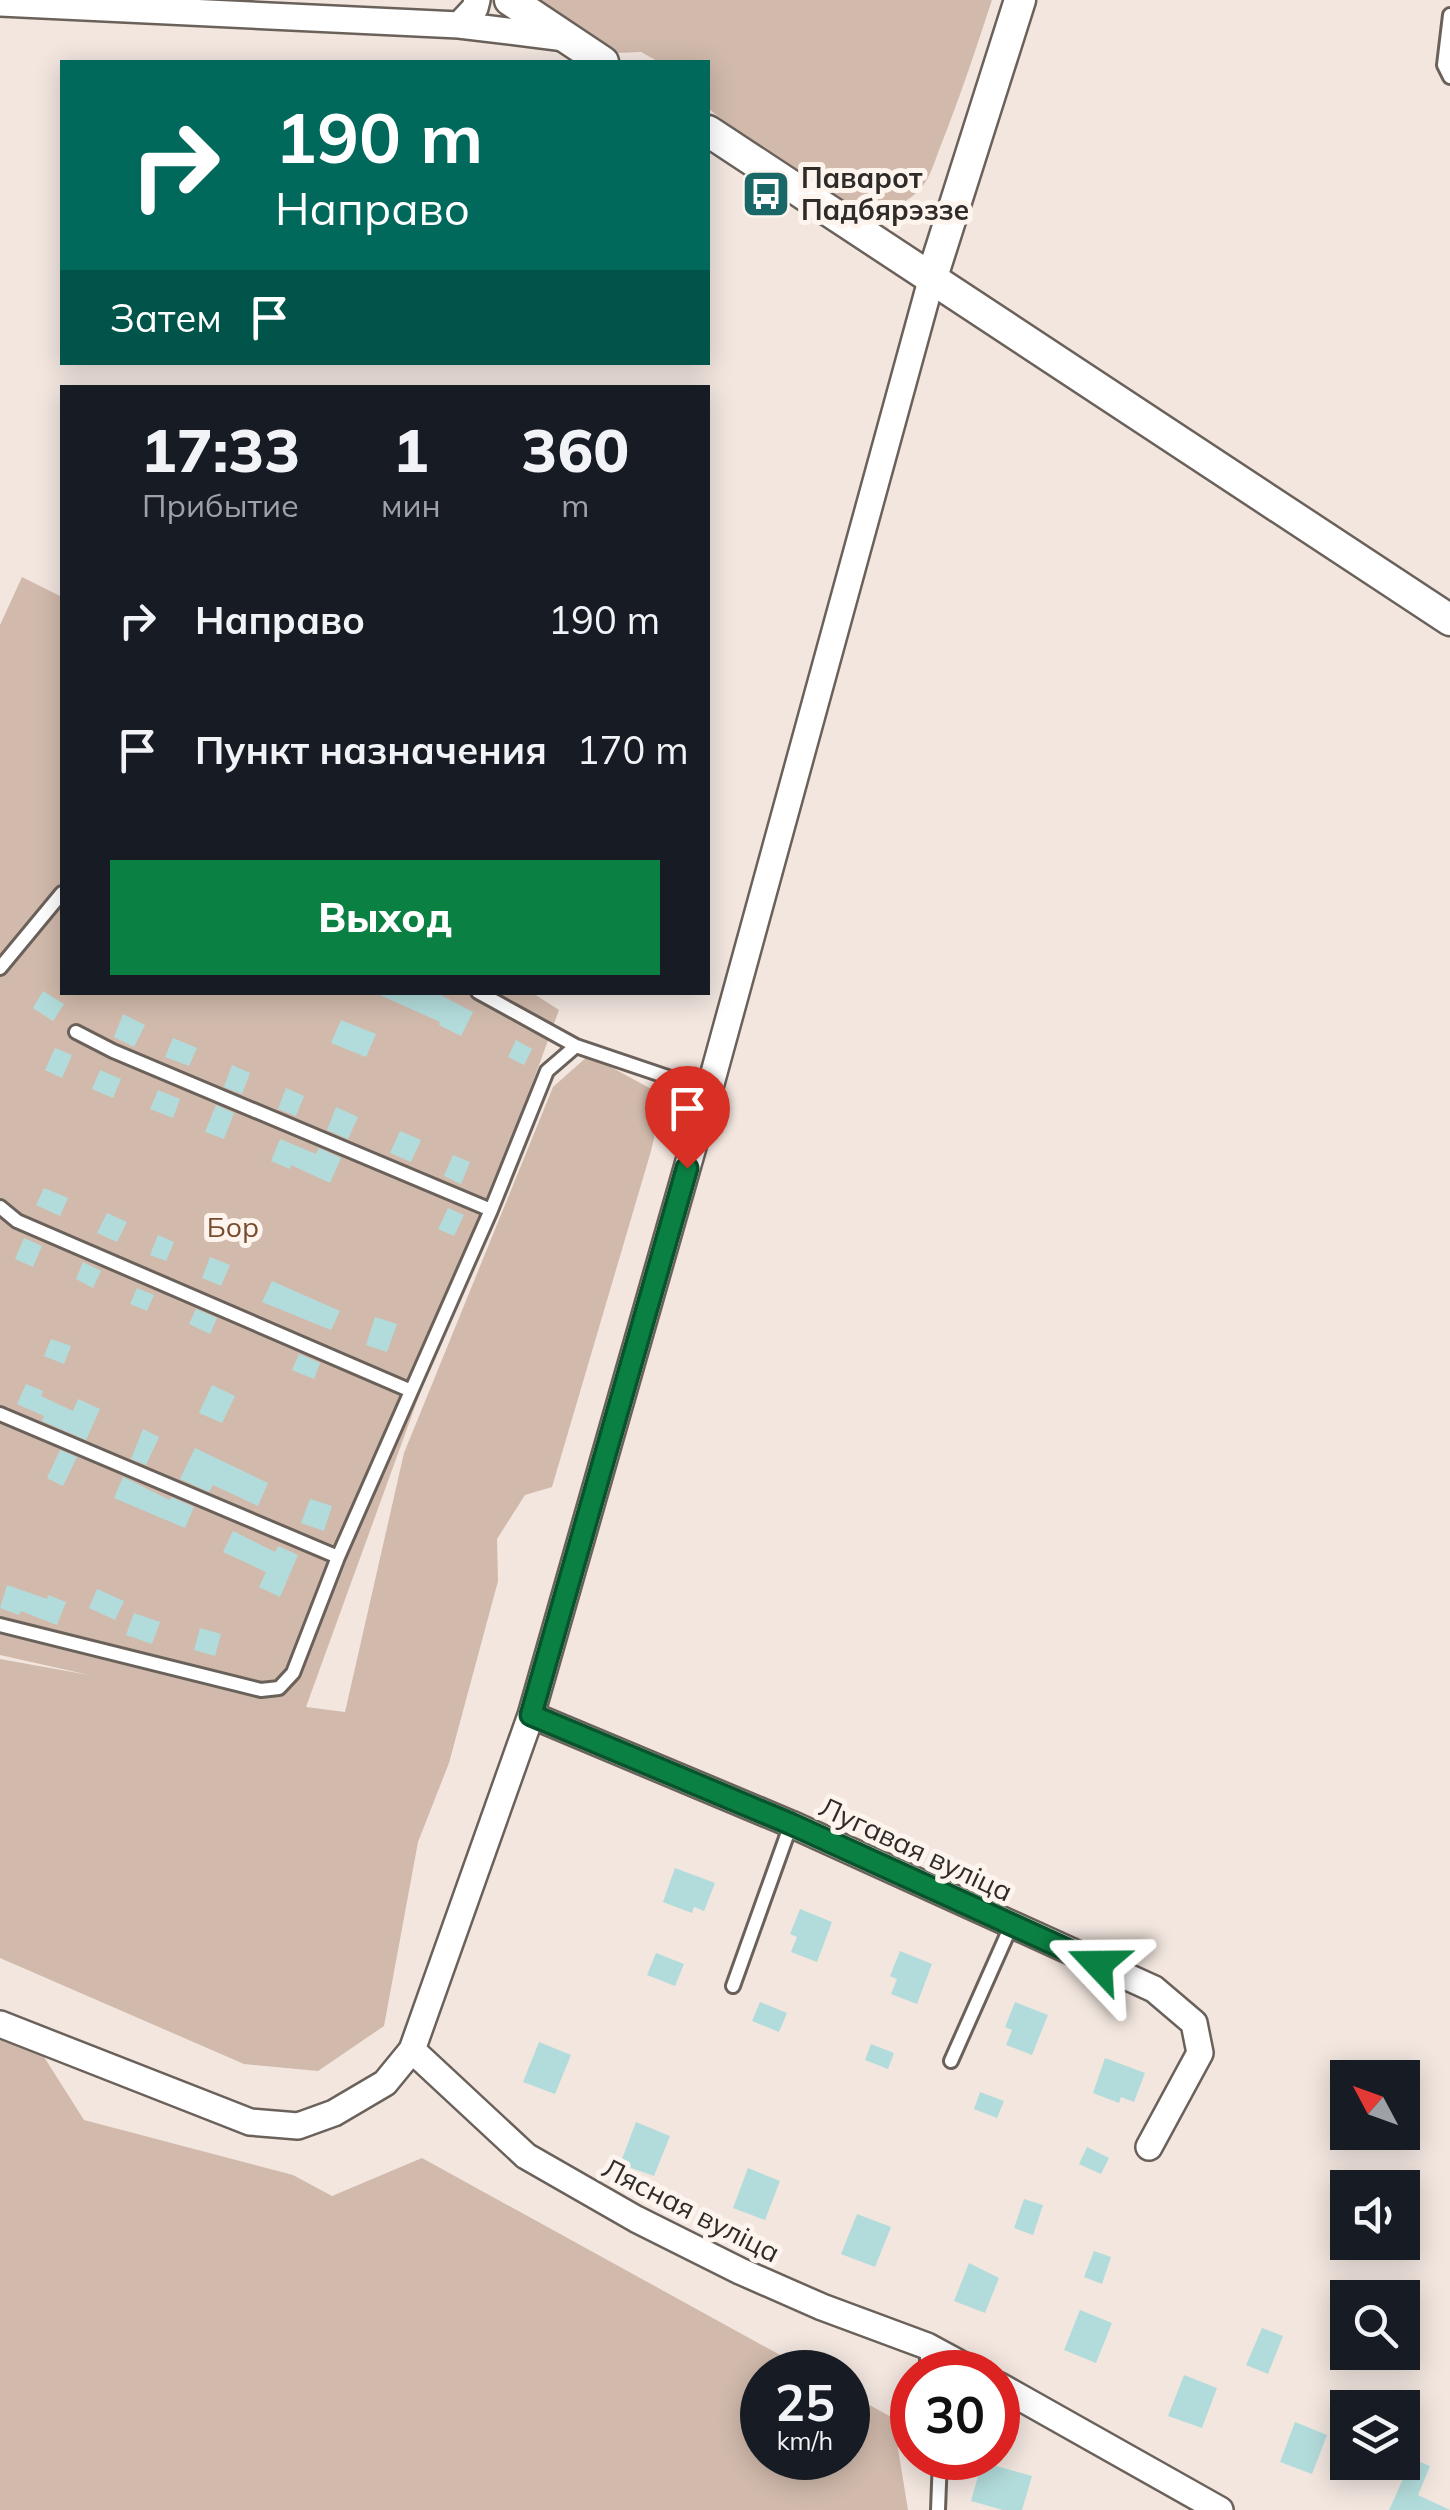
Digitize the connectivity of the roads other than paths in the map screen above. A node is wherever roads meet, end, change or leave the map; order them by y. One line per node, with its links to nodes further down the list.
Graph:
1 (477, 0): 6 (street)
2 (510, 0): 7 (street)
3 (1020, 0): 11 (street)
4 (0, 3): 6 (street)
5 (1450, 14): 9 (lane)
6 (460, 26): 7 (street)
7 (565, 38): 8 (street)
8 (600, 60)
9 (1450, 77)
10 (710, 132): 11 (street)
11 (932, 277): 12 (street); 18 (street)
12 (1450, 620)
13 (60, 896): 14 (lane)
14 (0, 968)
15 (483, 995): 17 (lane)
16 (76, 1032): 20 (lane)
17 (576, 1046): 18 (lane); 20 (lane)
18 (709, 1091): 25 (street)
19 (0, 1207): 21 (lane)
20 (491, 1210): 21 (lane)
21 (409, 1390): 23 (lane)
22 (0, 1414): 23 (lane)
23 (338, 1556): 24 (lane)
24 (0, 1625)
25 (531, 1715): 26 (street, Лугавая вуліца); 30 (street)
26 (791, 1824): 27 (street, Лугавая вуліца); 28 (lane)
27 (1011, 1926): 31 (lane); 32 (street, Лугавая вуліца)
28 (732, 1986)
29 (0, 2024): 30 (street)
30 (412, 2050): 33 (street, Лясная вуліца)
31 (952, 2061)
32 (1149, 2147)
33 (907, 2350)
34 (1020, 2397): 37 (street)
35 (939, 2480): 36 (lane)
36 (938, 2510)
37 (1220, 2510)

